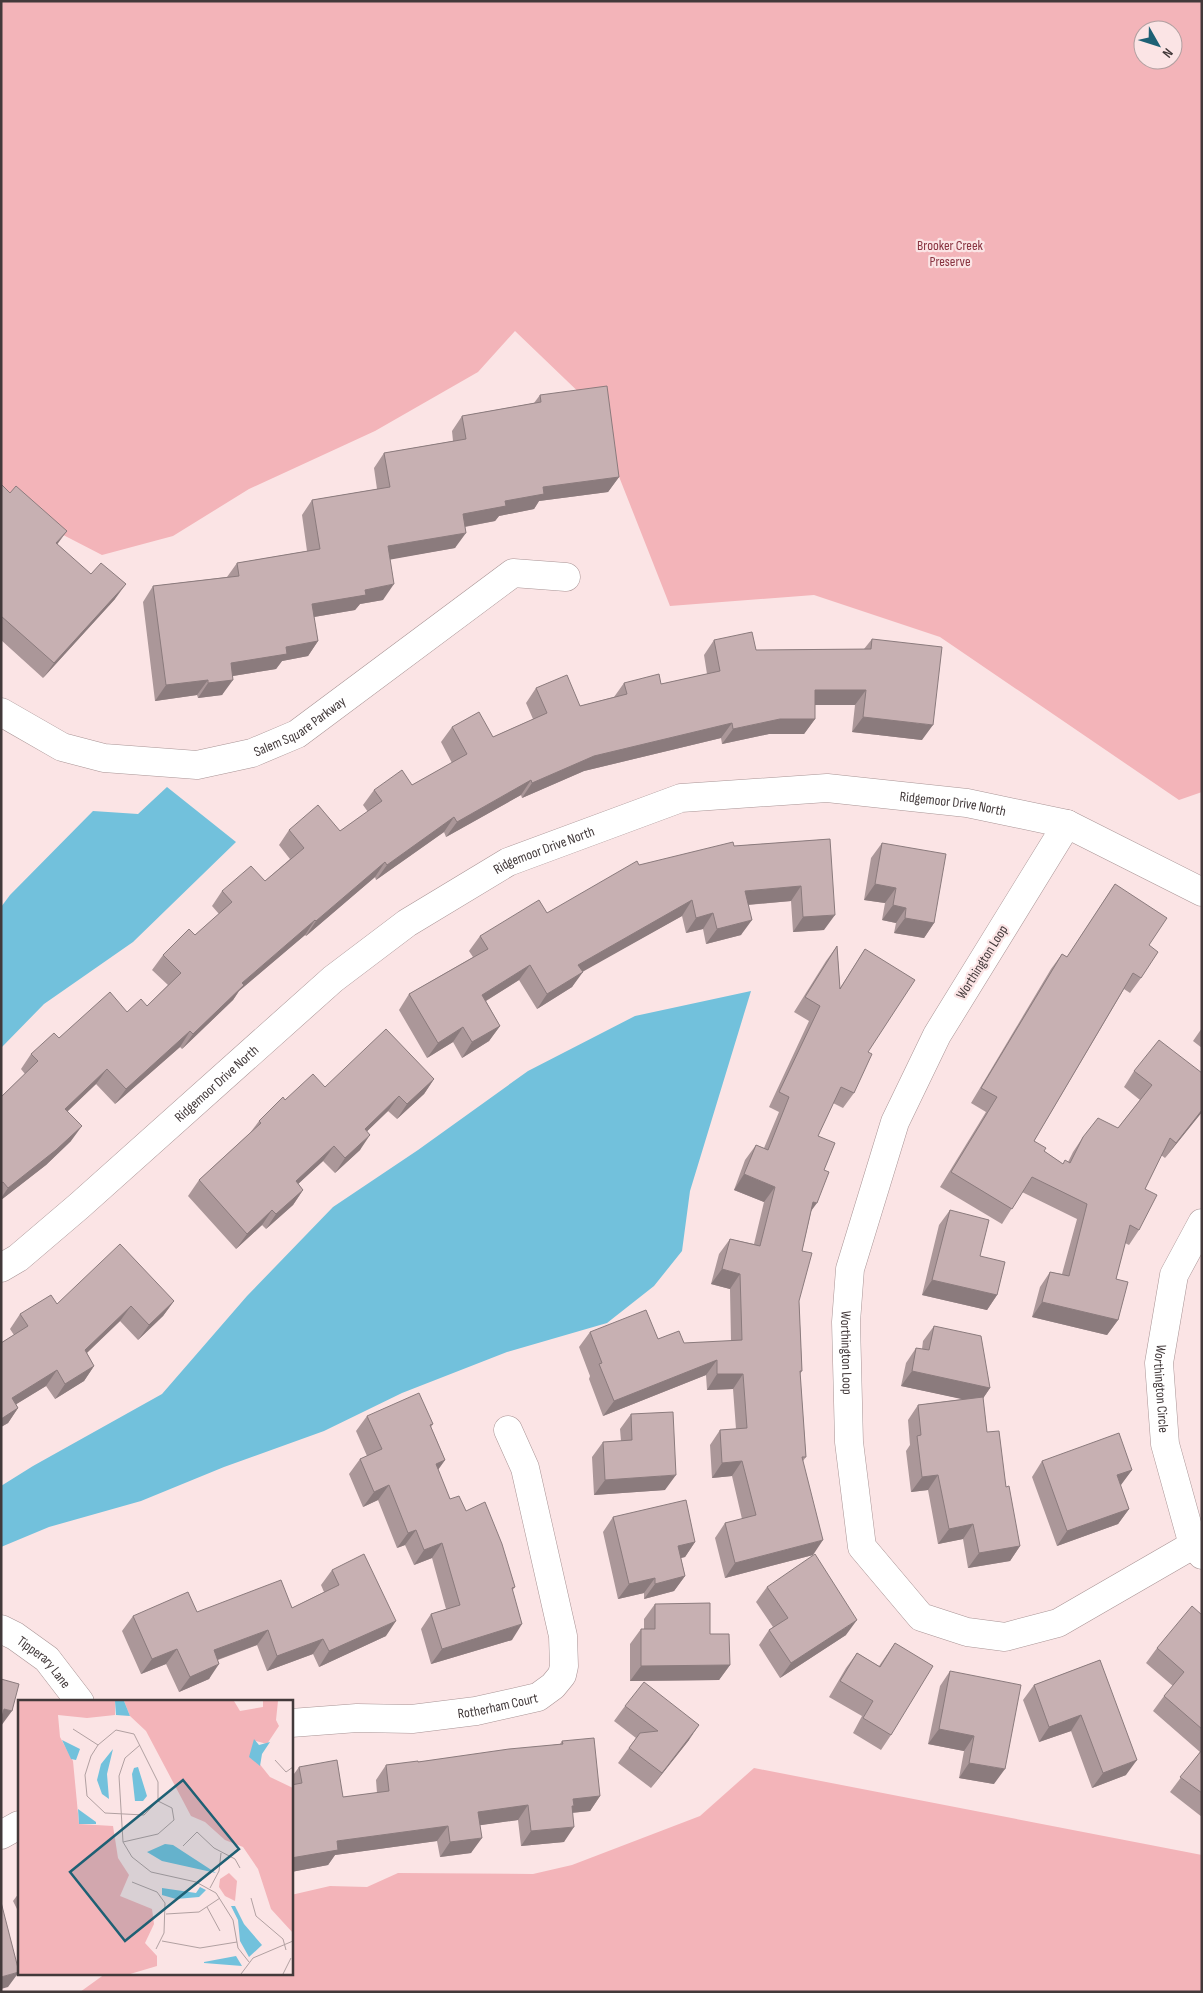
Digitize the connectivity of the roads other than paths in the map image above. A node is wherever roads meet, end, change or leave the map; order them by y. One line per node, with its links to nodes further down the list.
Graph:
1 (566, 577): 2 (street, Salem Square Parkway)
2 (1, 712)
3 (1067, 824): 4 (street, Ridgemoor Drive North); 6 (street, Ridgemoor Drive North); 8 (street, Worthington Loop)
4 (1202, 892)
5 (1202, 1223): 8 (street, Worthington Circle)
6 (1, 1268)
7 (508, 1430): 11 (street, Rotherham Court)
8 (1197, 1550)
9 (1, 1629): 10 (street, Tipperary Lane)
10 (78, 1700)
11 (292, 1723)
12 (18, 1826): 13 (street)
13 (1, 1835)

